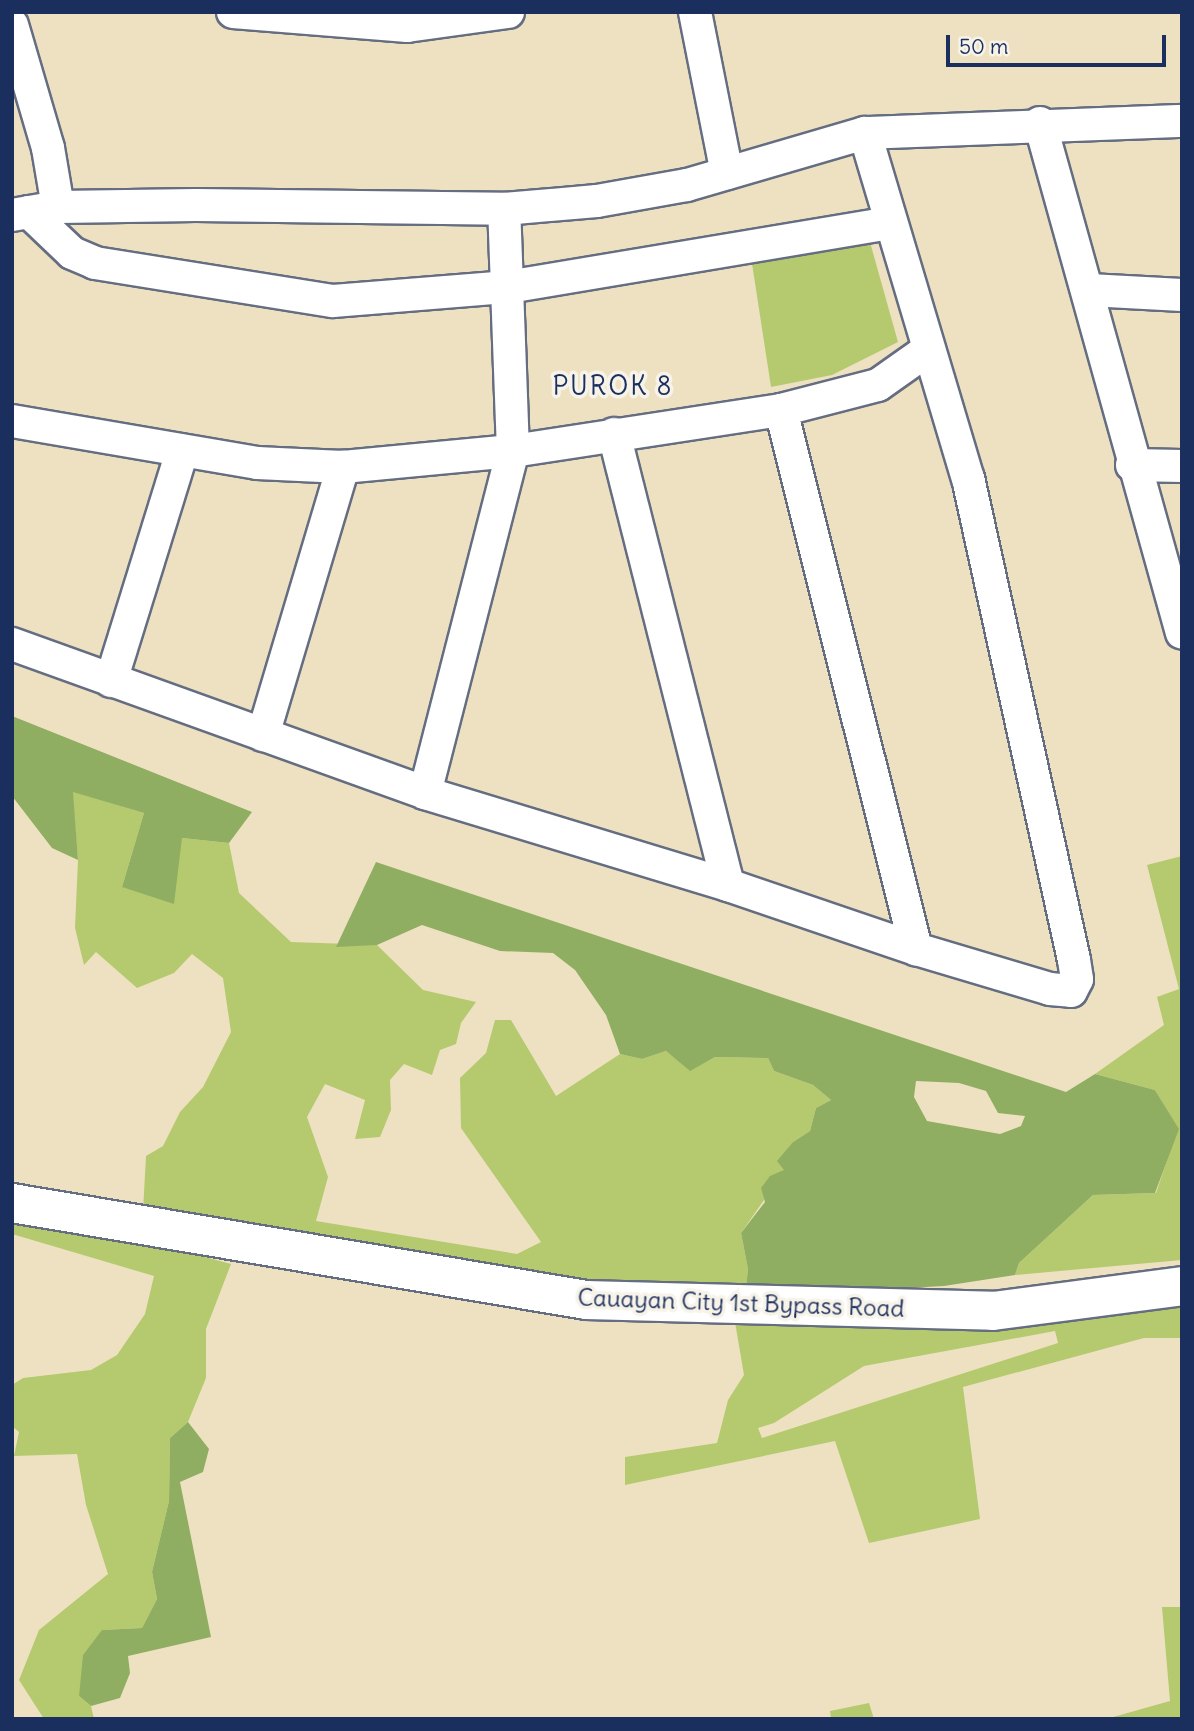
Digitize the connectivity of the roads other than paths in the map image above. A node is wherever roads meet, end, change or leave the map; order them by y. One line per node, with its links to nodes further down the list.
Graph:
1 (233, 12): 2 (street)
2 (508, 12)
3 (695, 12): 8 (street)
4 (12, 24): 10 (street)
5 (1182, 121): 6 (street)
6 (1040, 123): 7 (street); 13 (street)
7 (865, 133): 8 (street); 11 (street)
8 (727, 173): 9 (street)
9 (504, 209): 10 (street); 12 (street)
10 (33, 212): 12 (street)
11 (891, 223): 12 (street); 15 (street)
12 (508, 287): 20 (street)
13 (1089, 290): 14 (street); 21 (street)
14 (1182, 295)
15 (929, 349): 16 (street); 30 (street)
16 (781, 410): 18 (street); 30 (street)
17 (13, 424): 19 (street)
18 (614, 434): 20 (street); 29 (street)
19 (181, 451): 23 (street); 26 (street)
20 (513, 451): 23 (street); 28 (street)
21 (1132, 465): 22 (street); 24 (street)
22 (1182, 466)
23 (343, 467): 27 (street)
24 (1182, 633)
25 (12, 644): 26 (street)
26 (111, 681): 27 (street)
27 (263, 735): 28 (street)
28 (425, 793): 29 (street)
29 (728, 886): 30 (street)
30 (916, 949)
31 (12, 1203): 32 (main road, Cauayan City 1st Bypass Road)
32 (1182, 1286)

